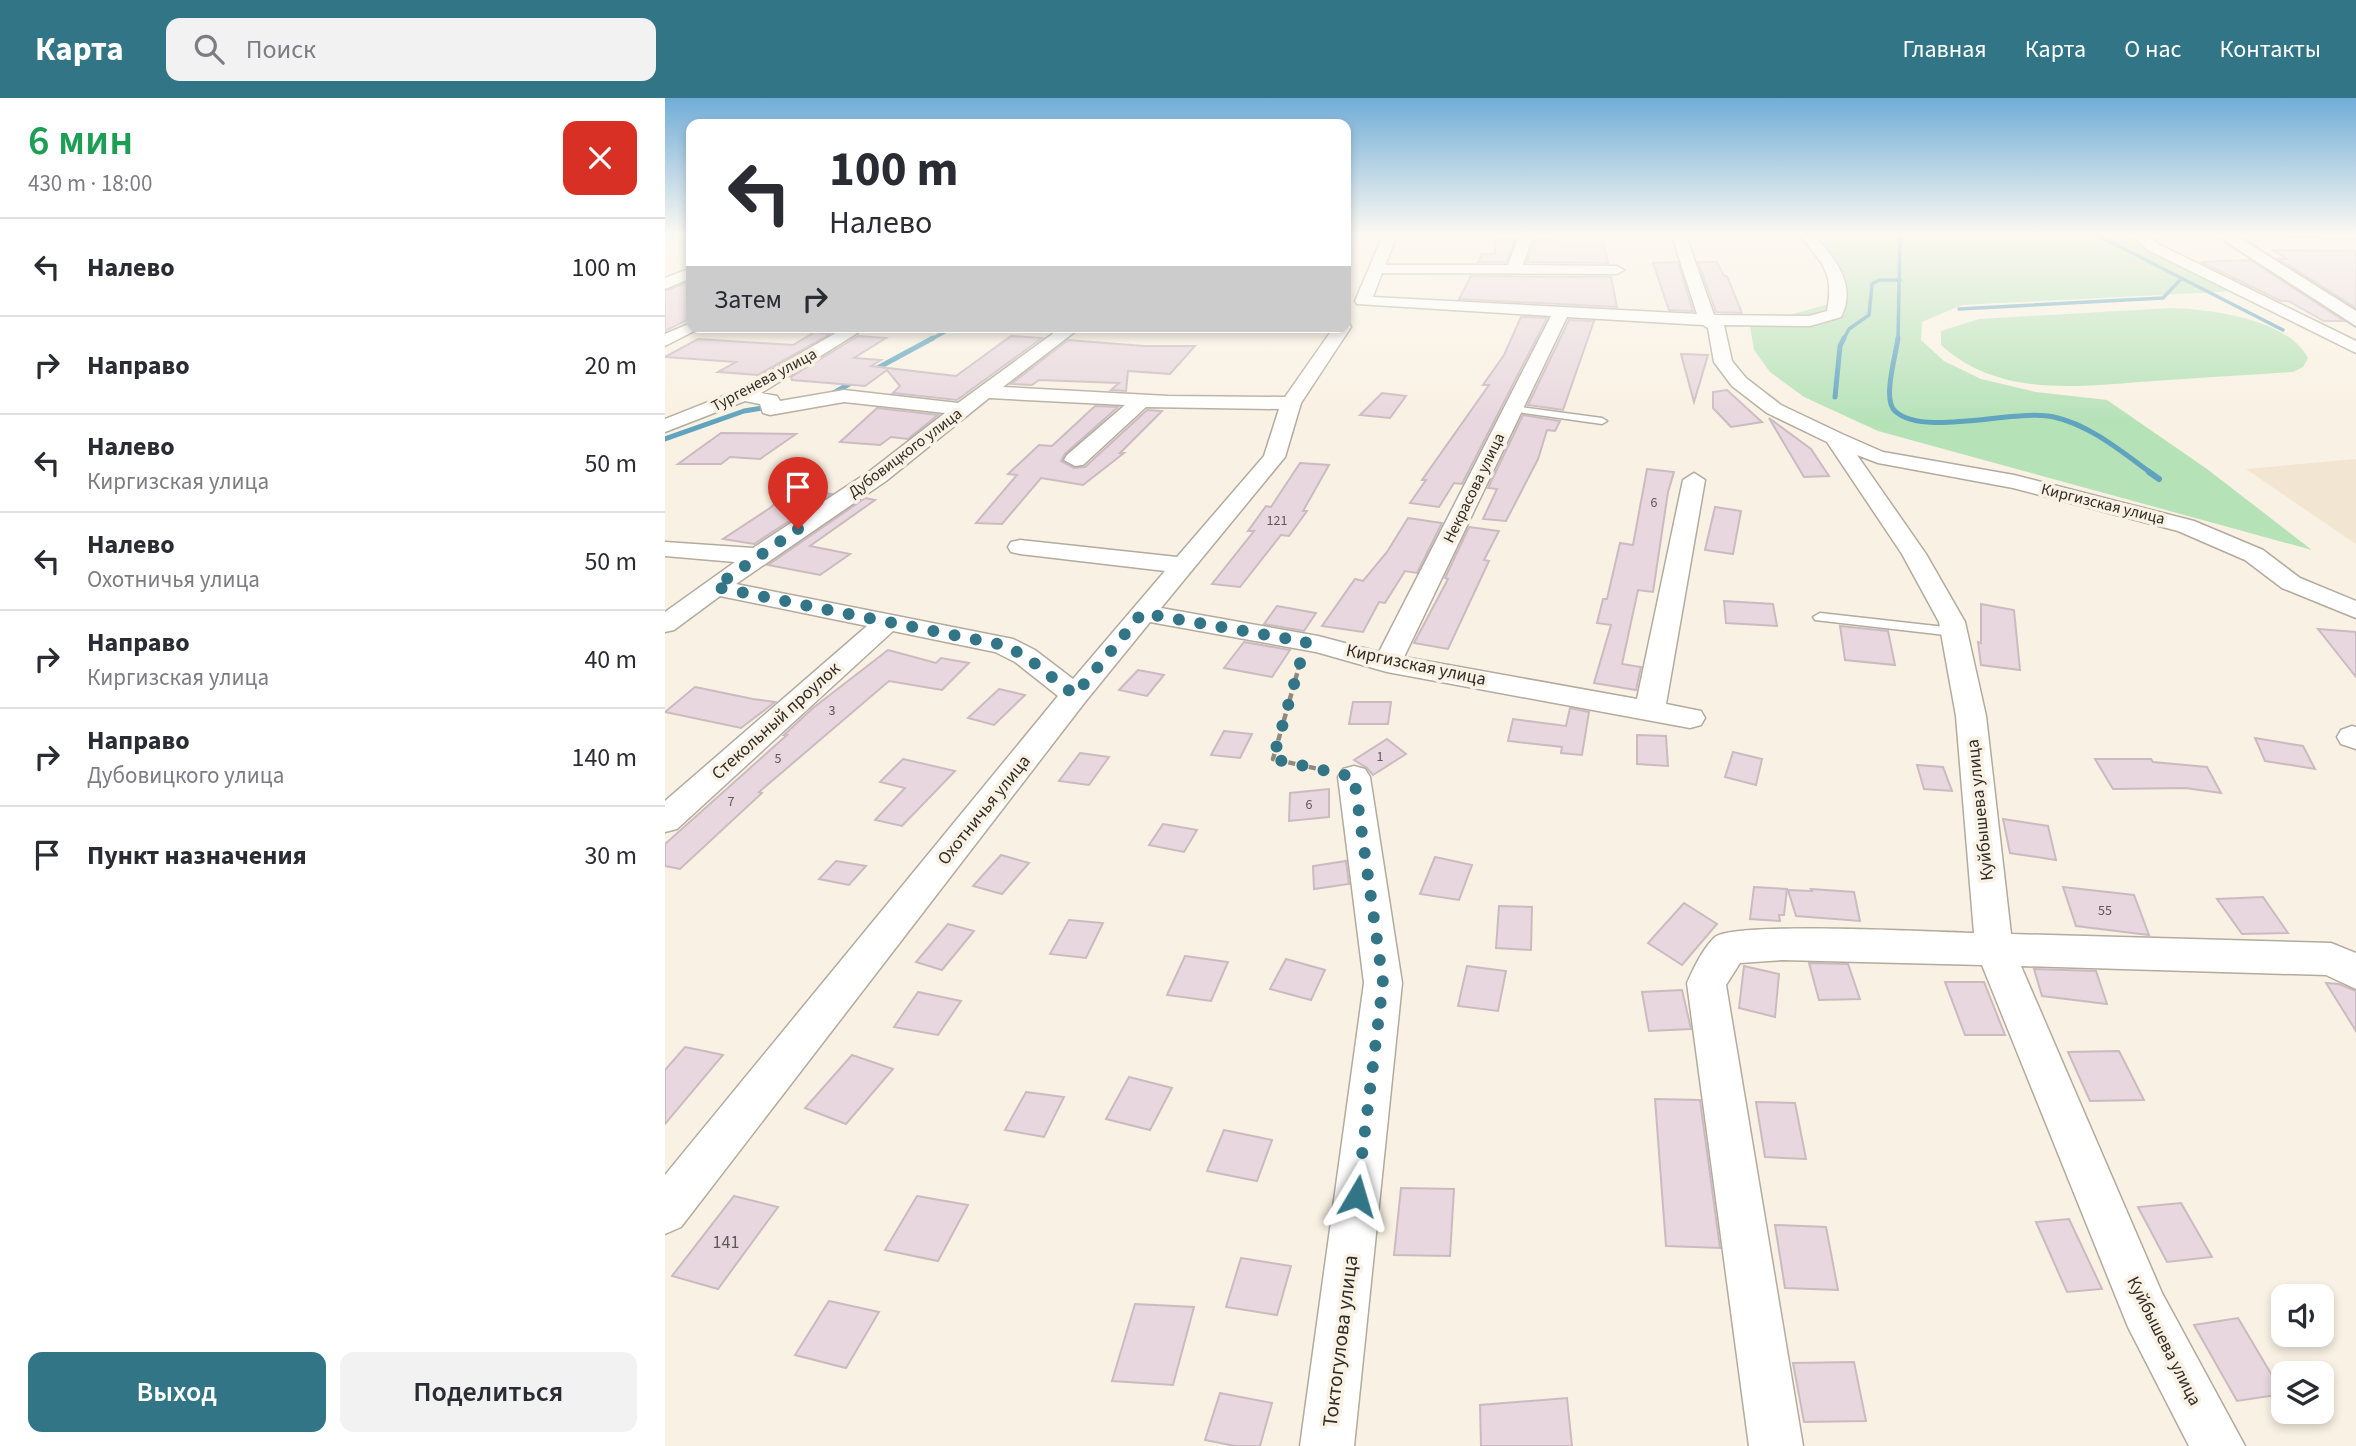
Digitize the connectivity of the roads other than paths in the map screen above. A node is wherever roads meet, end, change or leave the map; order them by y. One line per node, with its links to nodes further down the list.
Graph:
1 (1360, 296): 7 (street)
2 (1365, 296): 7 (street, Охотничья улица)
3 (1699, 296): 10 (street)
4 (1838, 296): 10 (street)
5 (2251, 296): 17 (street)
6 (2319, 296): 11 (street)
7 (1363, 301): 8 (street); 9 (street, Охотничья улица)
8 (1561, 313): 10 (street); 23 (street, Некрасова улица)
9 (1351, 318)
10 (1707, 320): 26 (street)
11 (2356, 320)
12 (686, 330): 16 (street)
13 (849, 333): 19 (street, Тургенева улица)
14 (1065, 333): 18 (street, Дубовицкого улица)
15 (1340, 333): 21 (street, Охотничья улица)
16 (669, 337)
17 (2356, 348)
18 (985, 392): 20 (street); 22 (street, Дубовицкого улица)
19 (743, 395): 22 (street); 25 (street, Тургенева улица)
20 (1141, 401): 21 (street); 27 (street)
21 (1291, 403): 32 (street, Охотничья улица)
22 (962, 409): 31 (street, Дубовицкого улица)
23 (1513, 409): 24 (lane); 40 (street, Некрасова улица)
24 (1602, 421)
25 (665, 426)
26 (1835, 438): 34 (street, Киргизская улица); 39 (street, Куйбышева улица)
27 (1075, 460)
28 (1694, 480): 42 (street)
29 (1020, 547): 32 (street)
30 (665, 549): 31 (street)
31 (758, 556): 33 (street, Дубовицкого улица)
32 (1182, 565): 35 (street, Охотничья улица)
33 (715, 587): 37 (street); 38 (street, Дубовицкого улица)
34 (2356, 610)
35 (1142, 613): 40 (street, Киргизская улица); 41 (street, Охотничья улица)
36 (1820, 617): 39 (lane)
37 (886, 622): 41 (street); 45 (street, Стекольный проулок)
38 (665, 624)
39 (1954, 632): 46 (street, Куйбышева улица)
40 (1387, 663): 42 (street, Киргизская улица)
41 (1075, 695): 48 (street, Охотничья улица)
42 (1650, 709): 43 (street, Киргизская улица)
43 (1690, 718)
44 (1354, 777): 49 (street, Токтогулова улица)
45 (665, 820)
46 (1994, 948): 47 (street); 50 (street); 51 (street, Куйбышева улица)
47 (2356, 972)
48 (665, 1210)
49 (1327, 1446)
50 (1776, 1446)
51 (2218, 1446)

